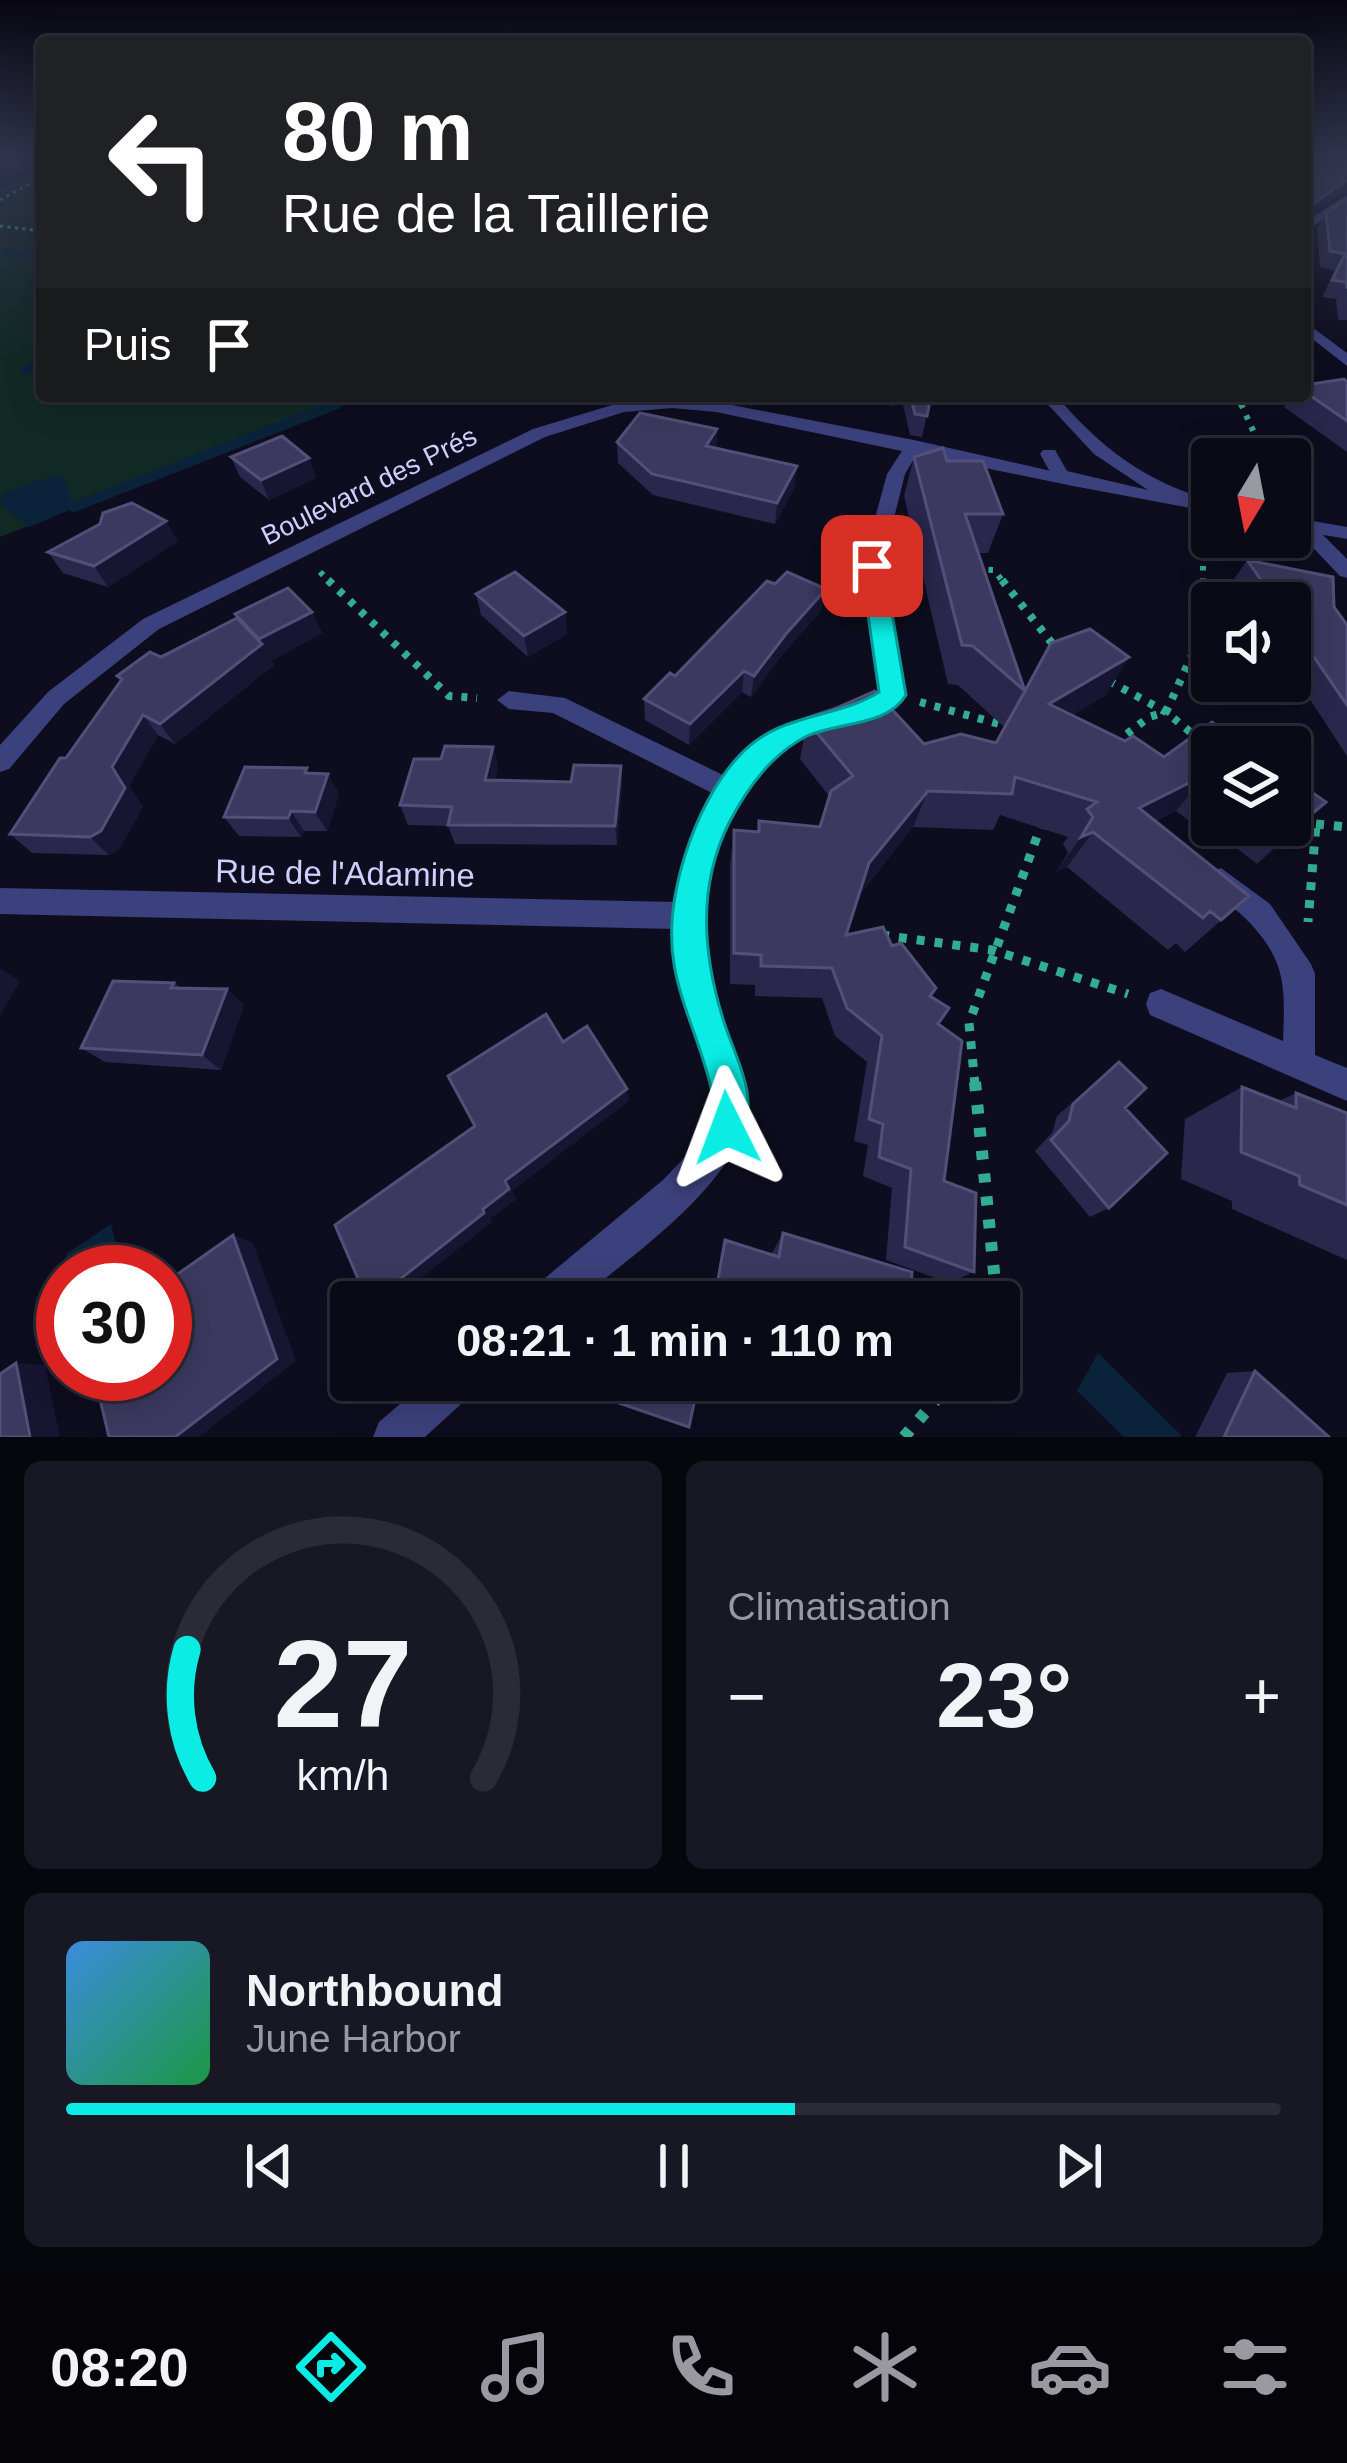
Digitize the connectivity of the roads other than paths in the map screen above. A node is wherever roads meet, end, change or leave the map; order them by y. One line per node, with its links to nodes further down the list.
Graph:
1 (1311, 331): 2 (street)
2 (1347, 361)
3 (656, 402): 18 (street, Boulevard des Prés)
4 (683, 402): 6 (street, Boulevard des Prés)
5 (1053, 402): 8 (street); 9 (street)
6 (914, 446): 7 (street, Boulevard des Prés); 19 (street)
7 (960, 454): 8 (street, Boulevard des Prés); 10 (street, Boulevard des Prés)
8 (1049, 454): 9 (street, Boulevard des Prés); 10 (street)
9 (1104, 457): 10 (street); 11 (street)
10 (1073, 481): 12 (street, Boulevard des Prés)
11 (1191, 499)
12 (1191, 502)
13 (1311, 527): 14 (street)
14 (1347, 533)
15 (1311, 538): 16 (street)
16 (1347, 571)
17 (509, 700): 19 (street)
18 (0, 762)
19 (731, 791): 22 (street)
20 (1203, 865): 24 (street)
21 (0, 901): 22 (street, Rue de l'Adamine)
22 (688, 916): 26 (street)
23 (1161, 1004): 24 (street)
24 (1300, 1066): 25 (street)
25 (1347, 1084)
26 (571, 1281)
27 (434, 1401): 28 (street)
28 (394, 1437)

